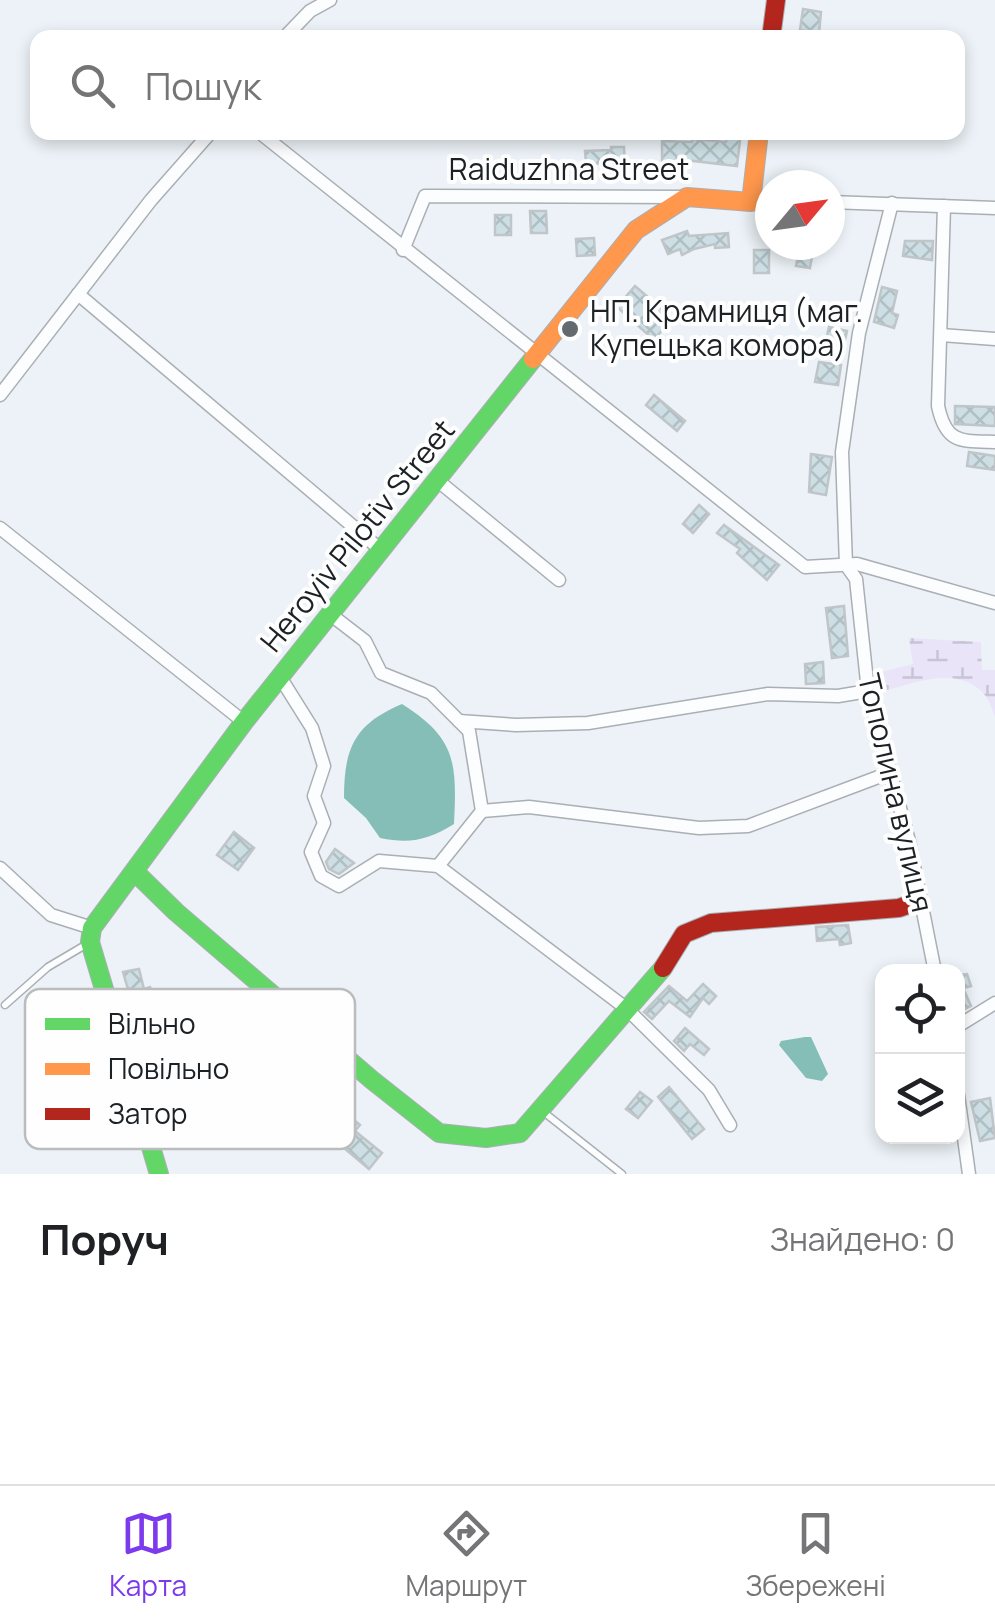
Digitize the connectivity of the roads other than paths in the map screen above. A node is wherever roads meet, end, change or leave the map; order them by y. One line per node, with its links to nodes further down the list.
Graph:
1 (330, 0): 3 (street)
2 (776, 0): 4 (street)
3 (291, 30)
4 (772, 30)
5 (204, 140): 16 (street)
6 (269, 140): 15 (street)
7 (759, 140): 8 (street)
8 (760, 170)
9 (686, 197): 10 (street, Raiduzhna Street); 15 (street, Raiduzhna Street); 19 (street, Heroyiv Pilotiv Street)
10 (755, 202)
11 (845, 202): 12 (street)
12 (892, 202): 13 (street); 25 (street, Тополина вулиця)
13 (944, 206): 14 (street); 17 (street)
14 (995, 208)
15 (403, 250): 19 (street)
16 (78, 294): 20 (street); 24 (street)
17 (942, 335): 18 (street); 21 (street)
18 (995, 340)
19 (539, 356): 22 (street, Heroyiv Pilotiv Street); 25 (street)
20 (0, 394)
21 (995, 442)
22 (438, 480): 24 (street, Heroyiv Pilotiv Street); 26 (street)
23 (0, 528): 31 (street)
24 (382, 550): 28 (street, Heroyiv Pilotiv Street)
25 (846, 565): 27 (street); 30 (street, Тополина вулиця)
26 (559, 580)
27 (995, 603)
28 (330, 614): 29 (street, Heroyiv Pilotiv Street); 32 (street)
29 (280, 677): 31 (street, Heroyiv Pilotiv Street); 35 (street)
30 (868, 692): 32 (street); 33 (street, Тополина вулиця)
31 (244, 722): 37 (street, Heroyiv Pilotiv Street)
32 (459, 722): 34 (street)
33 (889, 773): 34 (street); 38 (street, Тополина вулиця)
34 (482, 811): 35 (street)
35 (438, 866): 45 (street)
36 (0, 868): 39 (street)
37 (135, 872): 39 (street, Heroyiv Pilotiv Street); 42 (street)
38 (919, 901): 40 (street, Тополина вулиця); 45 (street)
39 (91, 935): 41 (street); 44 (lane, Heroyiv Pilotiv Street)
40 (933, 964)
41 (106, 989)
42 (265, 989)
43 (995, 1003): 46 (street)
44 (4, 1006)
45 (628, 1009): 48 (street); 49 (street)
46 (965, 1022)
47 (355, 1063): 48 (street)
48 (540, 1110): 53 (lane)
49 (730, 1125)
50 (965, 1141): 54 (street)
51 (152, 1149): 52 (street)
52 (159, 1174)
53 (622, 1174)
54 (970, 1174)

